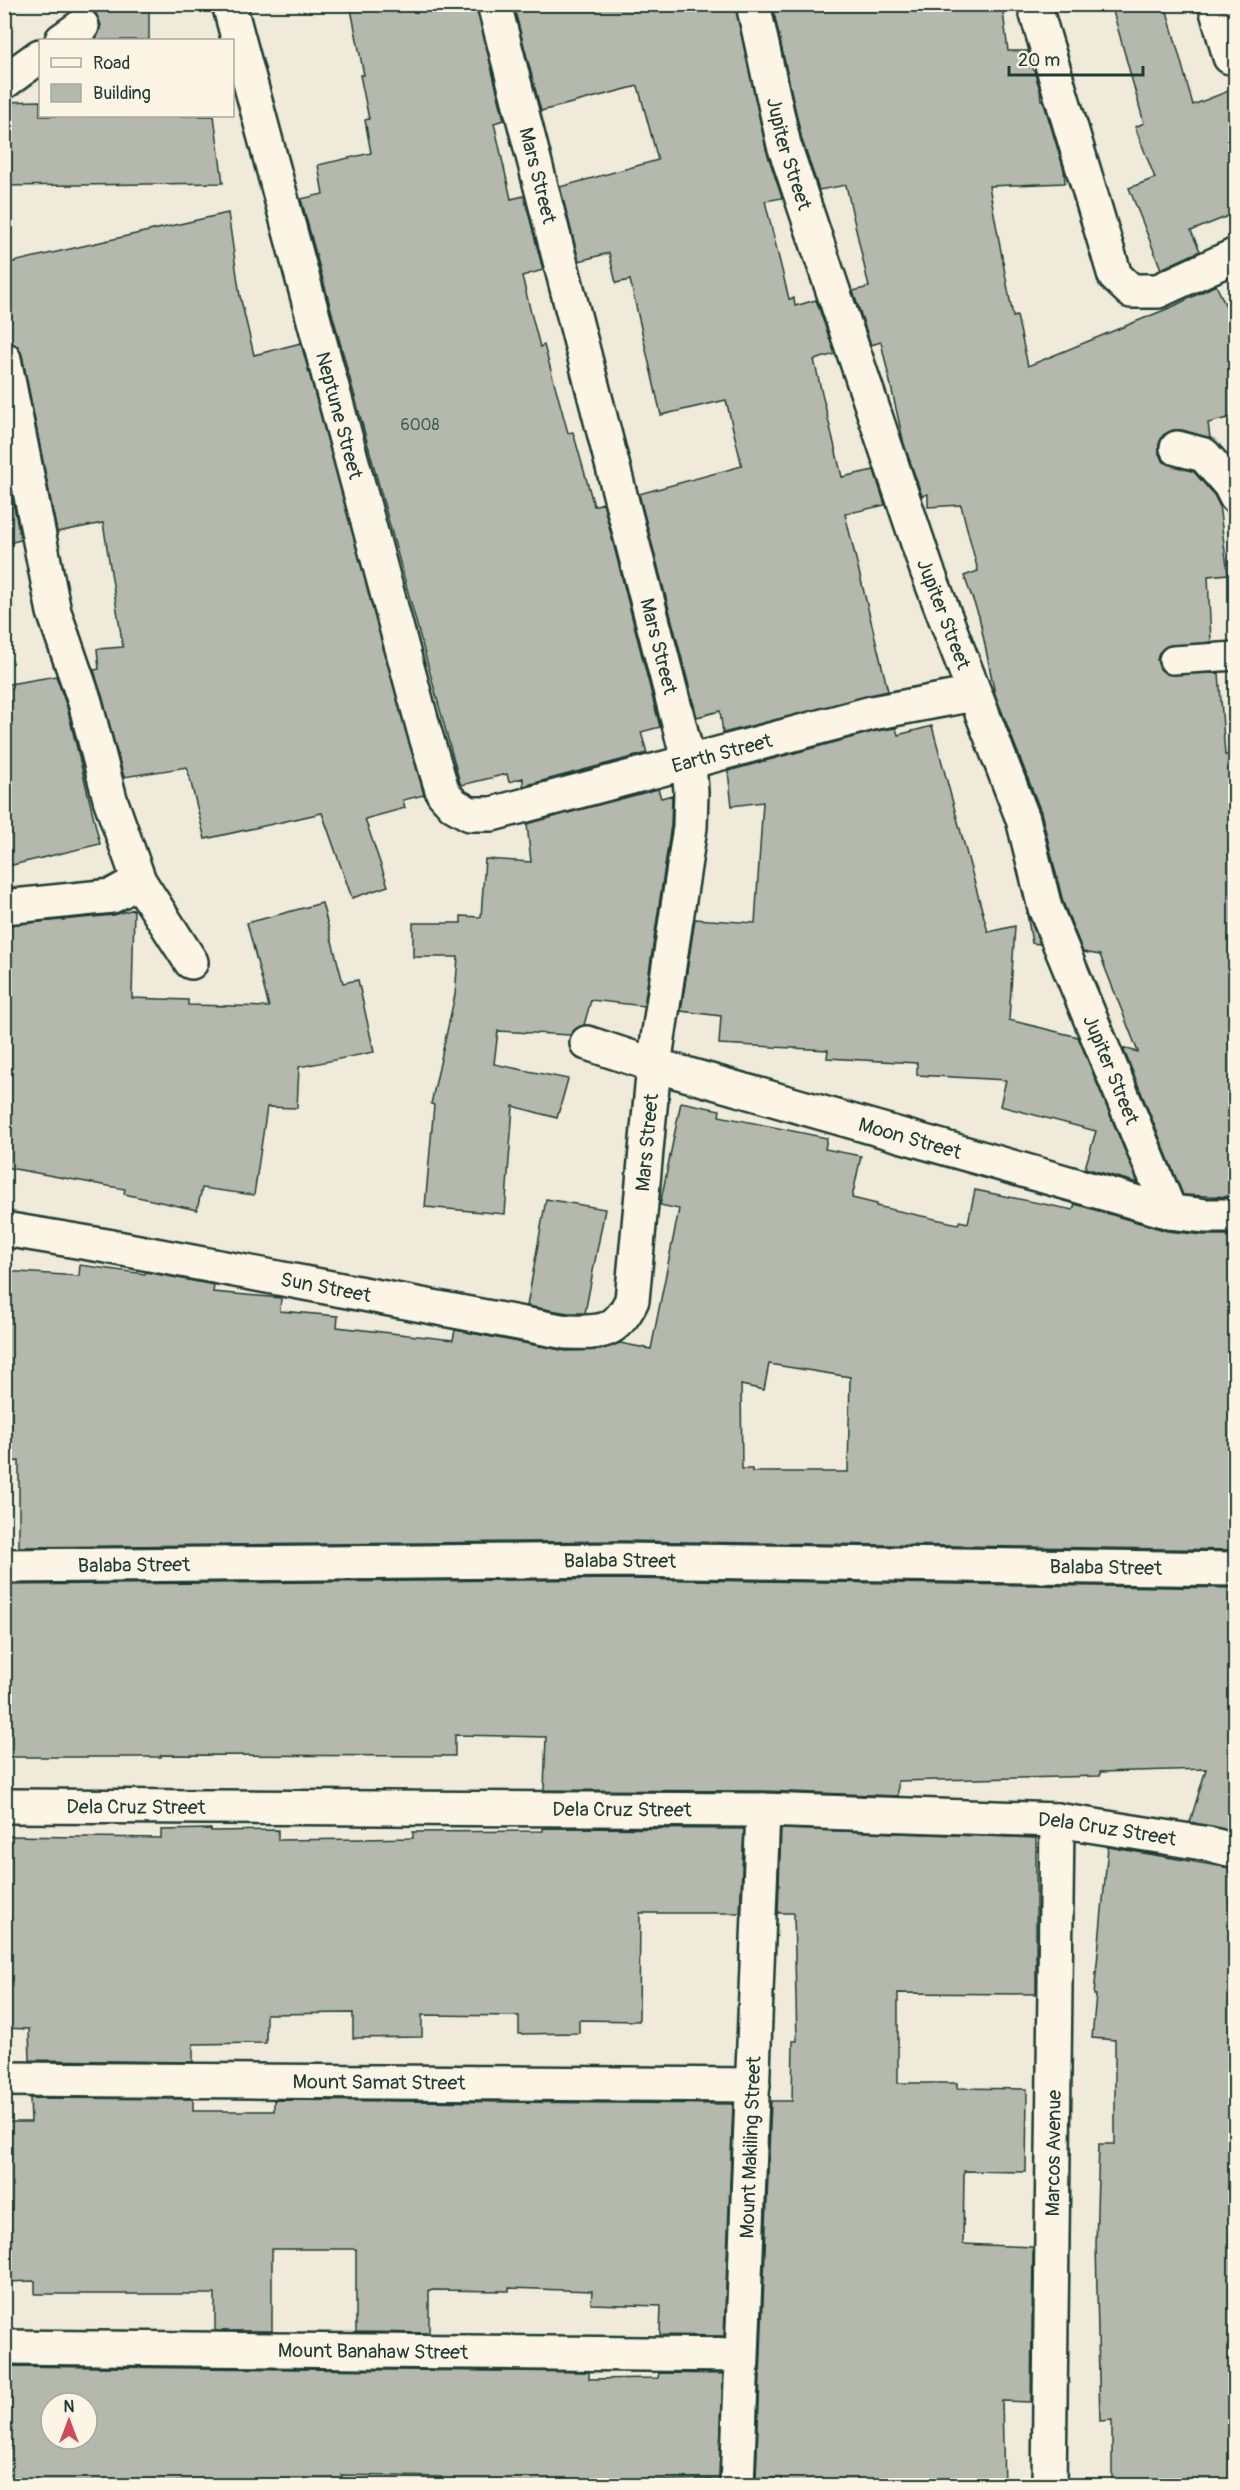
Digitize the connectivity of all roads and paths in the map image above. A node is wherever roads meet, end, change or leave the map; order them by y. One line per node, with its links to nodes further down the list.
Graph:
1 (229, 4): 17 (street, Neptune Street)
2 (494, 4): 16 (street, Mars Street)
3 (753, 4): 15 (street, Jupiter Street)
4 (1034, 4): 9 (street)
5 (1215, 4): 6 (street)
6 (1236, 55)
7 (39, 57): 8 (street)
8 (4, 82)
9 (1236, 255)
10 (4, 359): 18 (street)
11 (1177, 448): 12 (street)
12 (1236, 497)
13 (1236, 656): 14 (lane)
14 (1173, 660)
15 (974, 694): 16 (street, Earth Street); 23 (street, Jupiter Street)
16 (688, 763): 17 (street, Earth Street); 22 (street, Mars Street)
17 (471, 814)
18 (140, 881): 19 (street); 20 (street)
19 (4, 907)
20 (191, 962)
21 (587, 1043): 22 (street, Moon Street)
22 (654, 1065): 23 (street, Moon Street); 26 (street, Mars Street)
23 (1170, 1212): 24 (street, Moon Street)
24 (1236, 1216)
25 (4, 1229): 26 (street, Sun Street)
26 (632, 1300)
27 (4, 1566): 28 (street, Balaba Street)
28 (1236, 1569)
29 (4, 1806): 30 (street, Dela Cruz Street)
30 (763, 1810): 31 (street, Dela Cruz Street); 34 (street, Mount Makiling Street)
31 (1057, 1820): 32 (street, Dela Cruz Street); 38 (street, Marcos Avenue)
32 (1236, 1851)
33 (4, 2079): 34 (street, Mount Samat Street)
34 (753, 2085): 36 (street, Mount Makiling Street)
35 (4, 2347): 36 (street, Mount Banahaw Street)
36 (741, 2355): 37 (street, Mount Makiling Street)
37 (737, 2486)
38 (1049, 2486)

